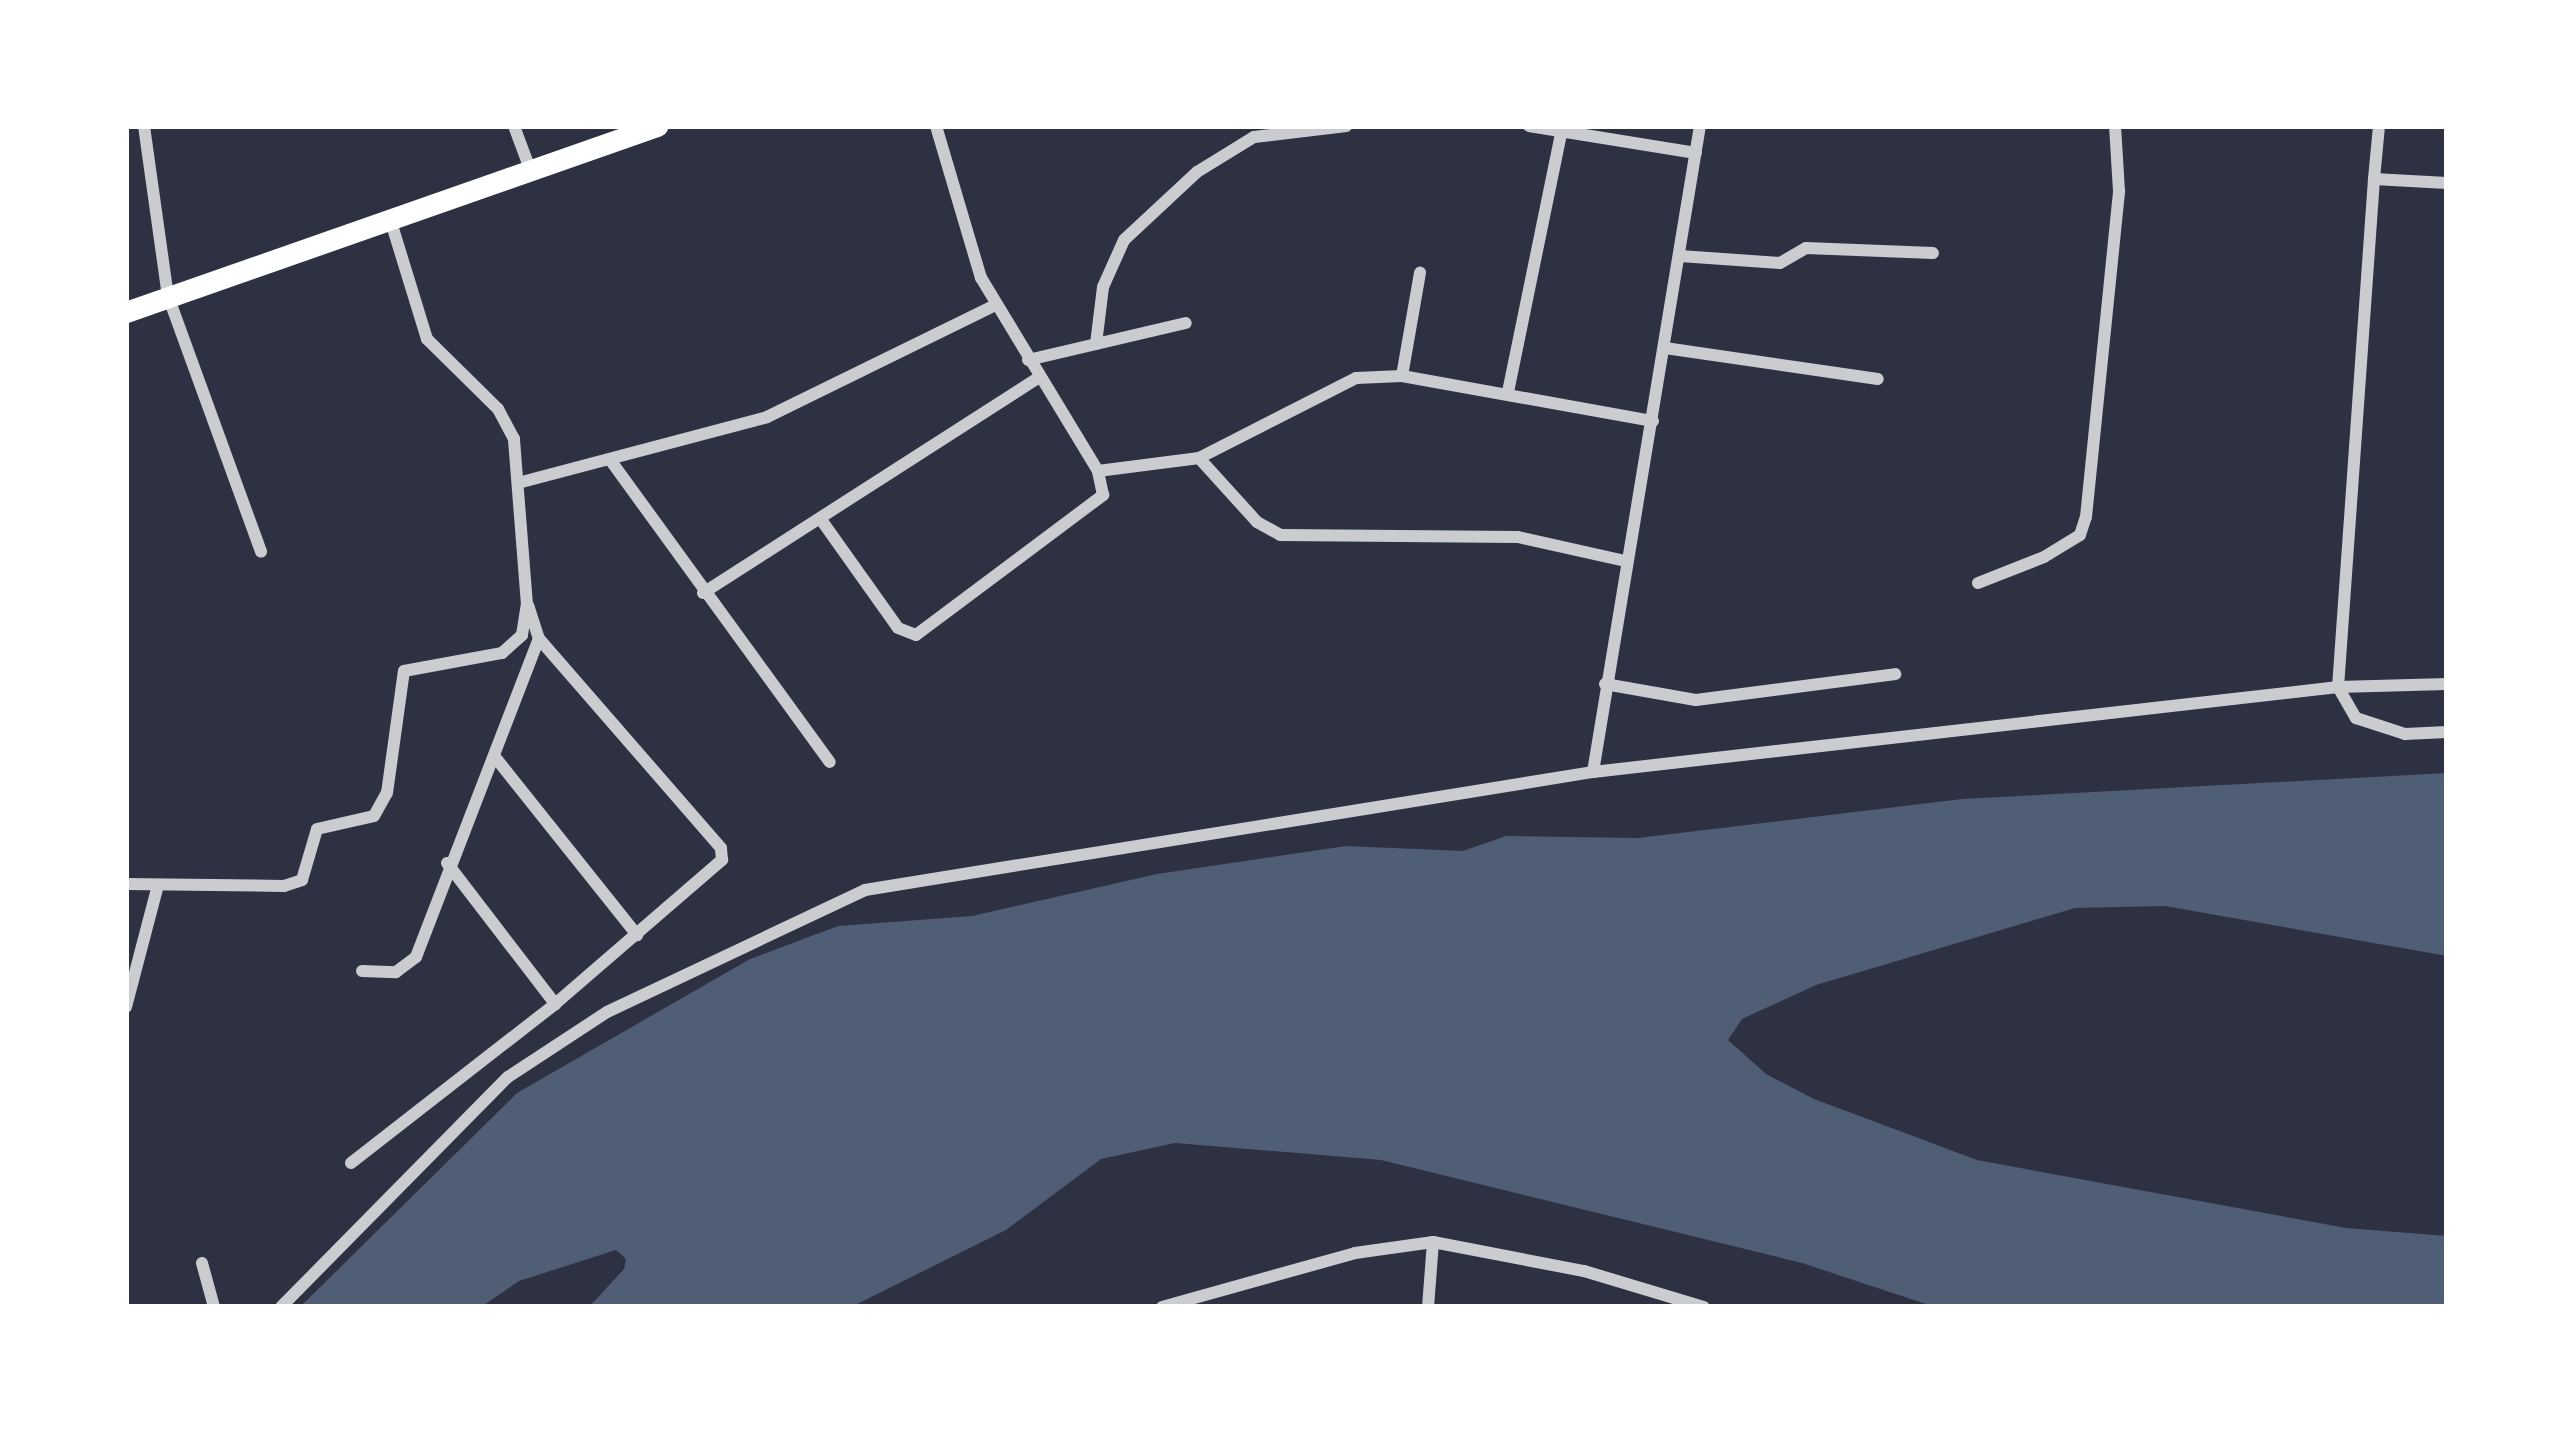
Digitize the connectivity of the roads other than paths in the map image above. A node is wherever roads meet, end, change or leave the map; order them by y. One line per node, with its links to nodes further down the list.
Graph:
1 (144, 126): 19 (street)
2 (514, 126): 12 (street)
3 (656, 126): 12 (main road)
4 (936, 126): 20 (street)
5 (1346, 126): 23 (street)
6 (1529, 126): 10 (street)
7 (1700, 126): 11 (street)
8 (2115, 126): 38 (street)
9 (2379, 126): 13 (street)
10 (1562, 129): 11 (street); 29 (street)
11 (1696, 153): 17 (street)
12 (530, 169): 15 (main road)
13 (2374, 179): 14 (street); 45 (street)
14 (2447, 183)
15 (390, 219): 19 (main road); 34 (street)
16 (1933, 254): 17 (street)
17 (1680, 256): 24 (street)
18 (1420, 273): 26 (street)
19 (168, 296): 21 (main road); 36 (street)
20 (994, 306): 25 (street); 32 (street)
21 (126, 312)
22 (1186, 323): 23 (street)
23 (1096, 344): 25 (street)
24 (1665, 348): 28 (street); 30 (street)
25 (1028, 360): 27 (street)
26 (1402, 376): 29 (street); 31 (street)
27 (1038, 377): 33 (street); 35 (street)
28 (1878, 380)
29 (1508, 392): 30 (street)
30 (1653, 422): 37 (street)
31 (1199, 458): 33 (street); 37 (street)
32 (611, 461): 34 (street); 39 (street)
33 (1099, 471): 35 (street)
34 (518, 483): 40 (street)
35 (822, 521): 39 (street)
36 (261, 552)
37 (1625, 561): 43 (street)
38 (1978, 584)
39 (703, 593): 48 (street)
40 (527, 605): 41 (street); 52 (street)
41 (539, 639): 47 (street); 53 (street)
42 (1895, 674): 43 (street)
43 (1605, 684): 49 (street)
44 (2447, 684): 45 (street)
45 (2338, 687): 46 (street); 49 (street)
46 (2447, 732)
47 (495, 757): 50 (street); 53 (street)
48 (830, 762)
49 (1593, 772): 61 (street)
50 (447, 863): 54 (street); 55 (street)
51 (126, 884): 52 (street)
52 (158, 885): 56 (street)
53 (637, 935): 55 (street)
54 (362, 971)
55 (555, 1004): 57 (street)
56 (126, 1007)
57 (351, 1163)
58 (1433, 1242): 62 (street); 63 (street); 64 (street)
59 (202, 1263): 60 (street)
60 (214, 1307)
61 (281, 1307)
62 (1162, 1307)
63 (1428, 1307)
64 (1704, 1307)

